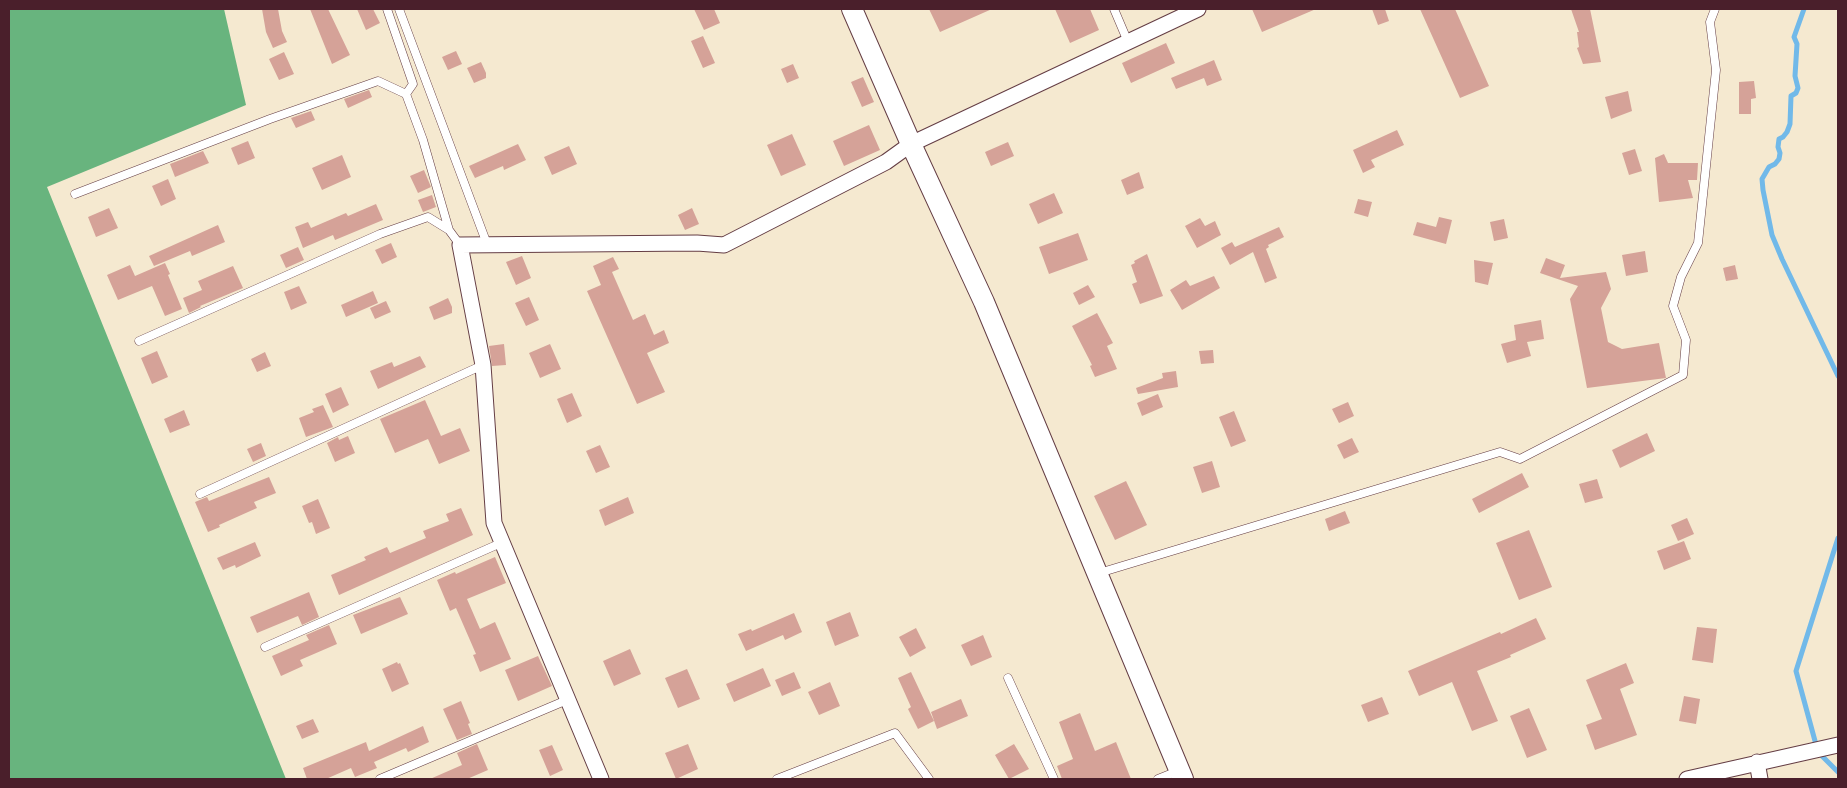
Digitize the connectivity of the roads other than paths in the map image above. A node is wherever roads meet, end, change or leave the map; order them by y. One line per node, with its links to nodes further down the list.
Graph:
1 (386, 9): 8 (lane)
2 (398, 9): 12 (lane)
3 (852, 9): 9 (street)
4 (1114, 9): 7 (lane)
5 (1198, 9): 7 (street)
6 (1715, 9): 18 (lane)
7 (1128, 42): 9 (street)
8 (406, 94): 10 (lane); 11 (lane)
9 (911, 144): 12 (street); 18 (street)
10 (75, 194)
11 (449, 230): 13 (lane); 14 (lane)
12 (487, 244): 13 (street)
13 (460, 245): 15 (street)
14 (139, 341)
15 (483, 365): 16 (lane); 17 (street)
16 (200, 494)
17 (501, 543): 19 (lane); 21 (street)
18 (1098, 573): 24 (street)
19 (264, 647)
20 (1008, 678): 29 (lane)
21 (567, 700): 25 (lane); 26 (street)
22 (1838, 745): 23 (street)
23 (1757, 762): 31 (street); 32 (street)
24 (1181, 775): 30 (lane)
25 (380, 779)
26 (600, 779)
27 (777, 779): 28 (lane)
28 (929, 779)
29 (1054, 779)
30 (1158, 779)
31 (1687, 779)
32 (1760, 779)

